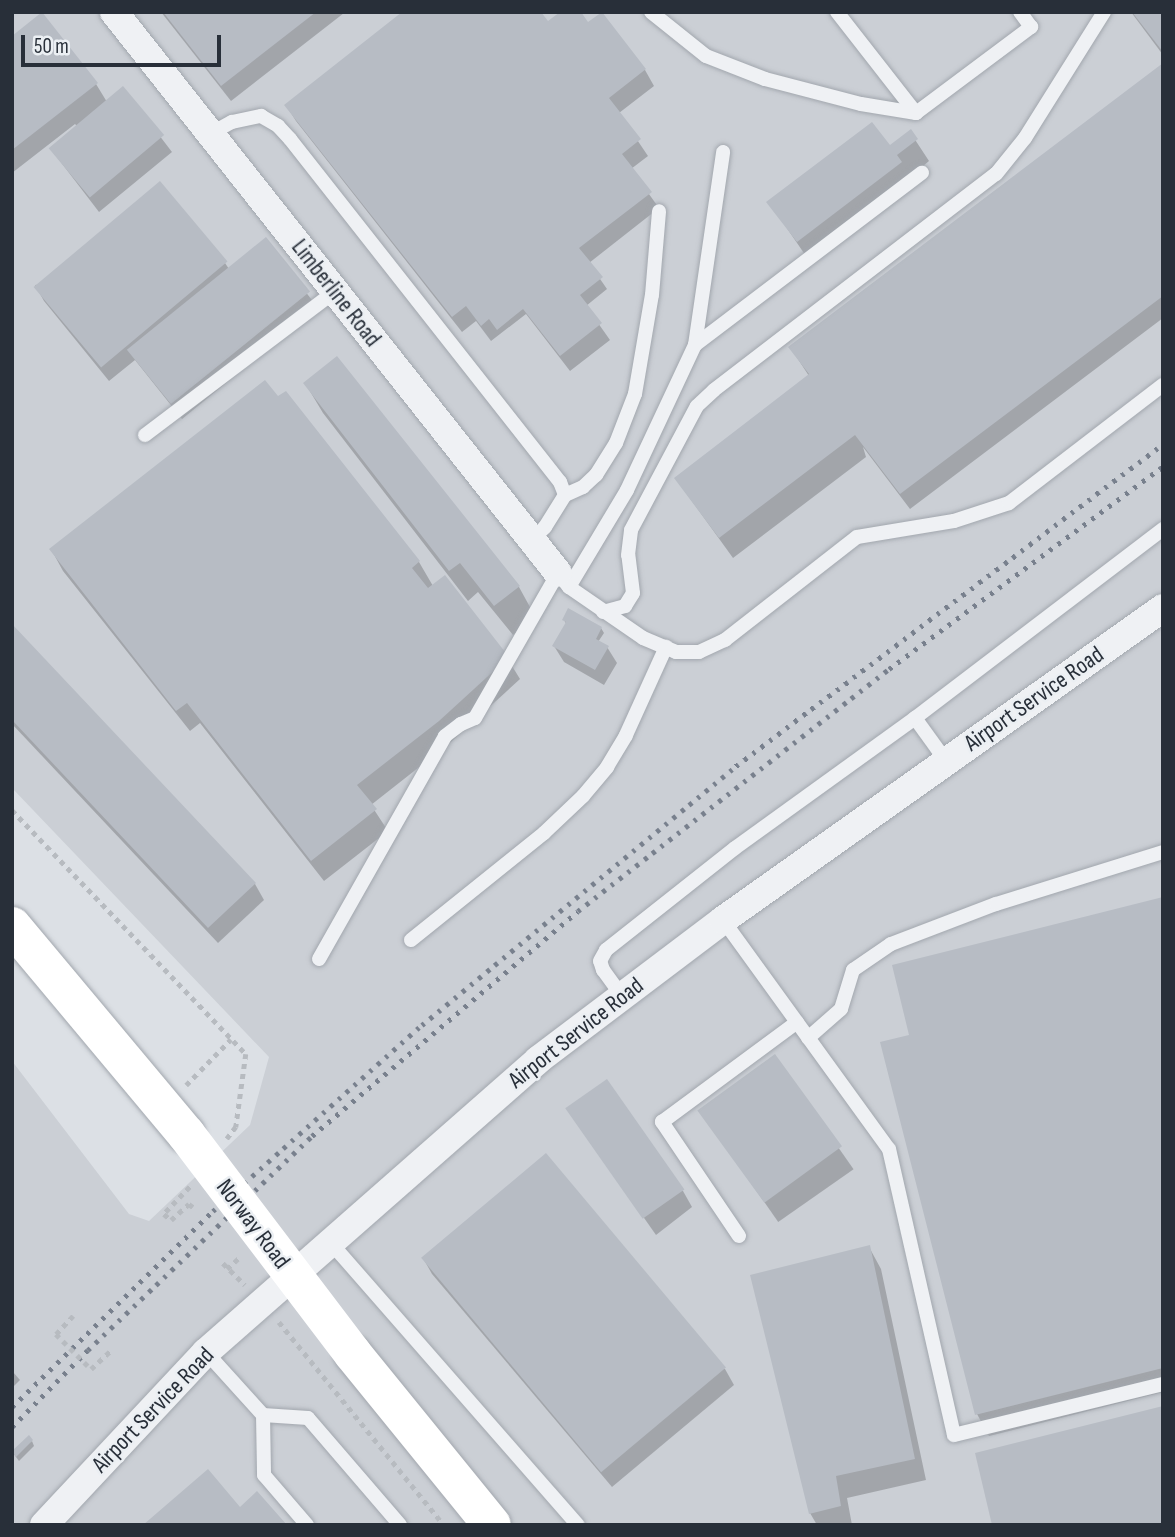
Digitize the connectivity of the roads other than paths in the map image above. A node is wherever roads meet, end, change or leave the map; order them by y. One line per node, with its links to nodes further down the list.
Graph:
1 (114, 12): 7 (street, Limberline Road)
2 (651, 12): 6 (lane)
3 (837, 12): 6 (lane)
4 (1020, 12): 6 (lane)
5 (1104, 12): 20 (lane)
6 (915, 113)
7 (210, 134): 11 (street, Limberline Road); 15 (lane)
8 (723, 152): 12 (lane)
9 (922, 173): 12 (lane)
10 (659, 211): 15 (lane)
11 (334, 292): 14 (lane); 17 (street, Limberline Road)
12 (695, 345): 18 (lane)
13 (1163, 385): 21 (lane)
14 (145, 435)
15 (565, 495): 17 (lane)
16 (1163, 529): 22 (lane)
17 (532, 540): 18 (street, Limberline Road)
18 (564, 580): 20 (lane); 28 (lane)
19 (1163, 608): 23 (street, Airport Service Road)
20 (603, 612): 21 (lane)
21 (666, 647): 27 (lane)
22 (915, 718): 23 (lane); 29 (lane)
23 (946, 761): 25 (street, Airport Service Road)
24 (1163, 852): 31 (lane)
25 (723, 920): 29 (street, Airport Service Road); 30 (lane)
26 (12, 926): 40 (street, Norway Road, bridge)
27 (411, 940)
28 (319, 960)
29 (622, 996): 33 (street, Airport Service Road)
30 (797, 1022): 31 (lane); 32 (lane)
31 (808, 1038): 35 (lane)
32 (739, 1236)
33 (330, 1242): 34 (street, Airport Service Road); 41 (lane)
34 (206, 1352): 36 (lane); 37 (street, Airport Service Road)
35 (1163, 1384)
36 (263, 1415): 38 (lane); 39 (lane)
37 (44, 1525)
38 (307, 1525)
39 (400, 1525)
40 (492, 1525)
41 (578, 1525)

